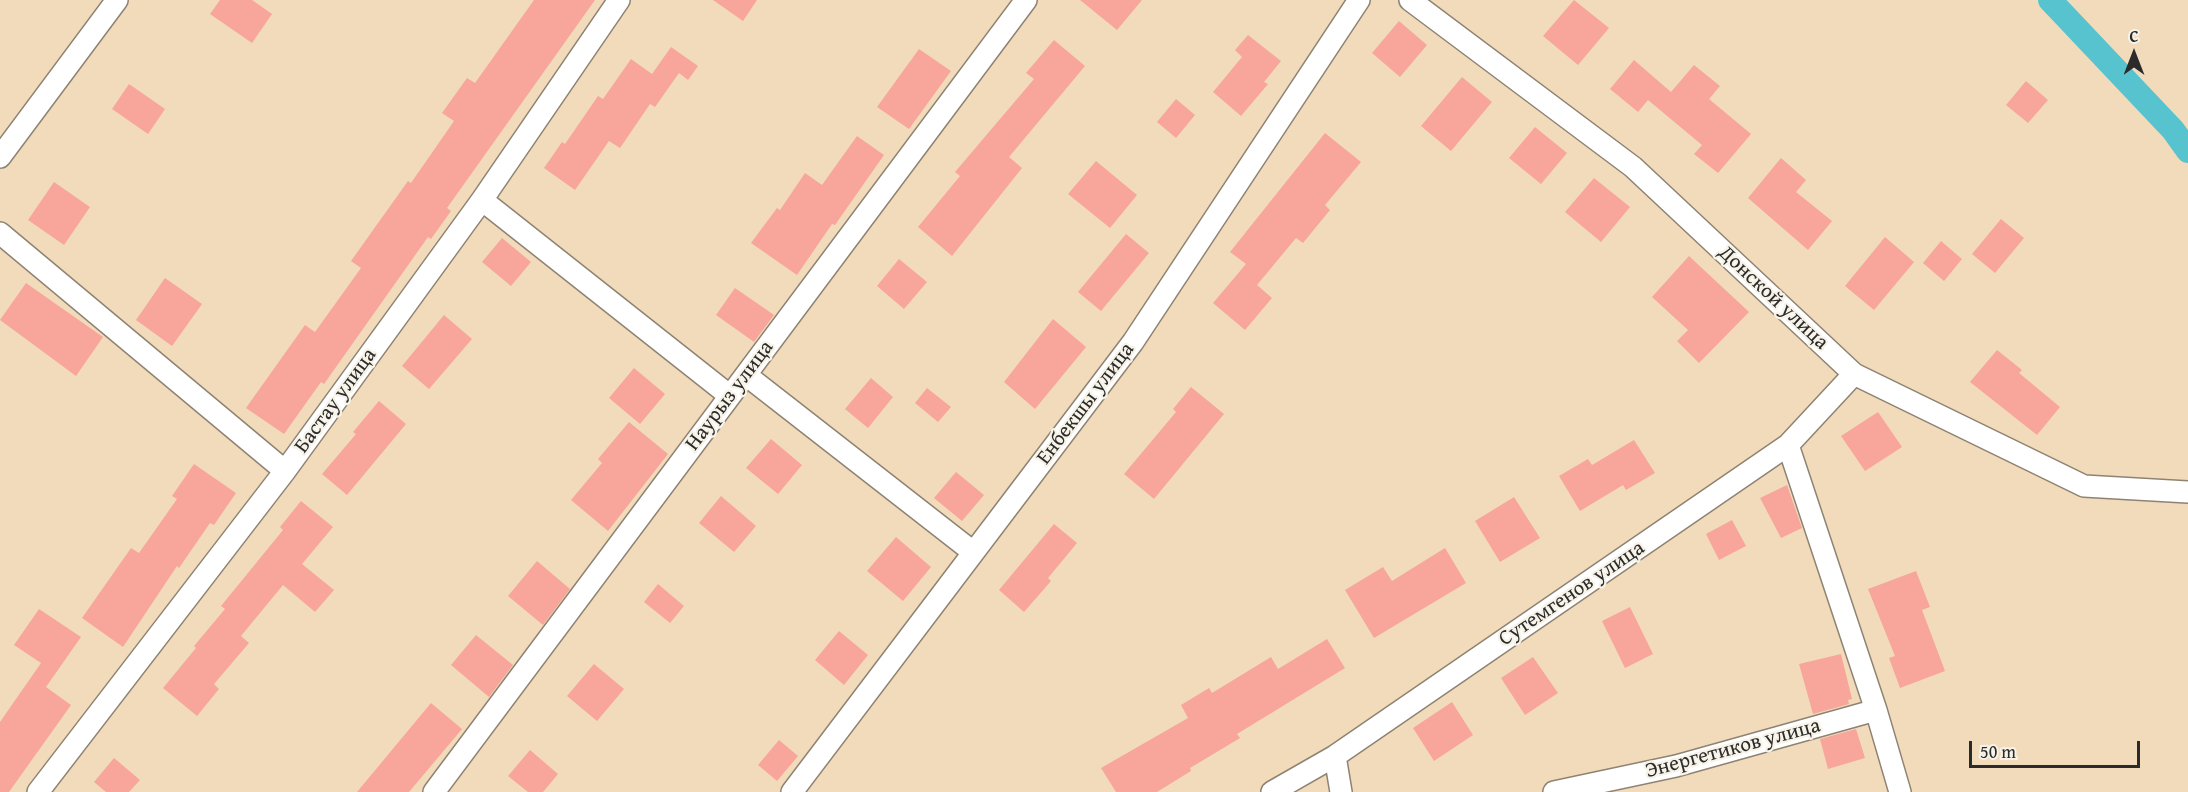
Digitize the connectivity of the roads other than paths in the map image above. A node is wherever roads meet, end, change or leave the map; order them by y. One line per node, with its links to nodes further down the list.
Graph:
1 (117, 0): 6 (street)
2 (619, 0): 7 (street, Бастау улица)
3 (1026, 0): 10 (street, Наурыз улица)
4 (1359, 0): 15 (street, Енбекшы улица)
5 (1410, 0): 9 (street, Донской улица)
6 (0, 157)
7 (482, 200): 11 (street); 13 (street, Бастау улица)
8 (0, 233): 13 (street)
9 (1854, 374): 12 (street, Сутемгенов улица); 14 (street, Донской улица)
10 (746, 375): 11 (street, Наурыз улица); 15 (street)
11 (730, 396): 19 (street, Наурыз улица)
12 (1788, 445): 16 (street); 17 (street, Сутемгенов улица)
13 (285, 471): 18 (street, Бастау улица)
14 (2188, 492)
15 (974, 552): 20 (street, Енбекшы улица)
16 (1876, 710): 23 (street, Энергетиков улица); 24 (street)
17 (1335, 756): 21 (street, Сутемгенов улица); 22 (street)
18 (38, 792)
19 (434, 792)
20 (792, 792)
21 (1272, 792)
22 (1341, 792)
23 (1554, 792)
24 (1900, 792)

